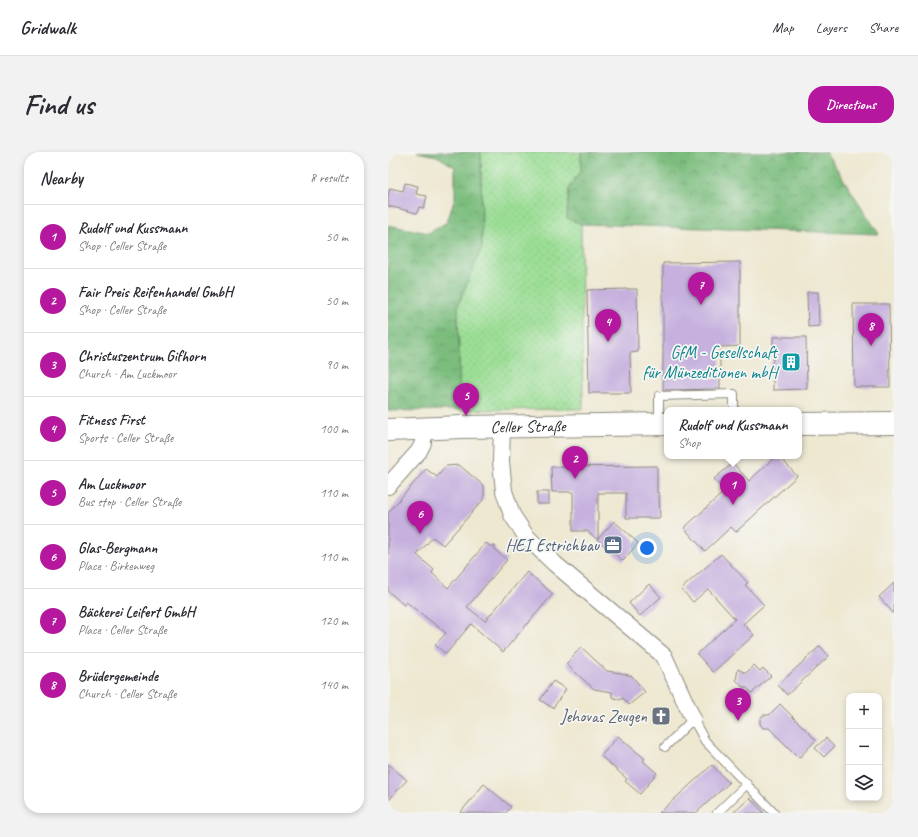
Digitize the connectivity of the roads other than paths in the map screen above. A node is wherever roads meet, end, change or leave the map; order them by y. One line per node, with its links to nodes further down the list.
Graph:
1 (734, 407): 3 (lane)
2 (894, 423): 4 (street)
3 (663, 424): 5 (street, Celler Straße)
4 (802, 424)
5 (502, 427): 7 (street, Celler Straße); 9 (street)
6 (388, 430): 7 (street, Celler Straße)
7 (422, 441): 8 (street)
8 (388, 486)
9 (693, 720): 10 (lane); 11 (lane)
10 (665, 747)
11 (747, 784): 12 (lane); 13 (lane)
12 (717, 813)
13 (774, 813)

